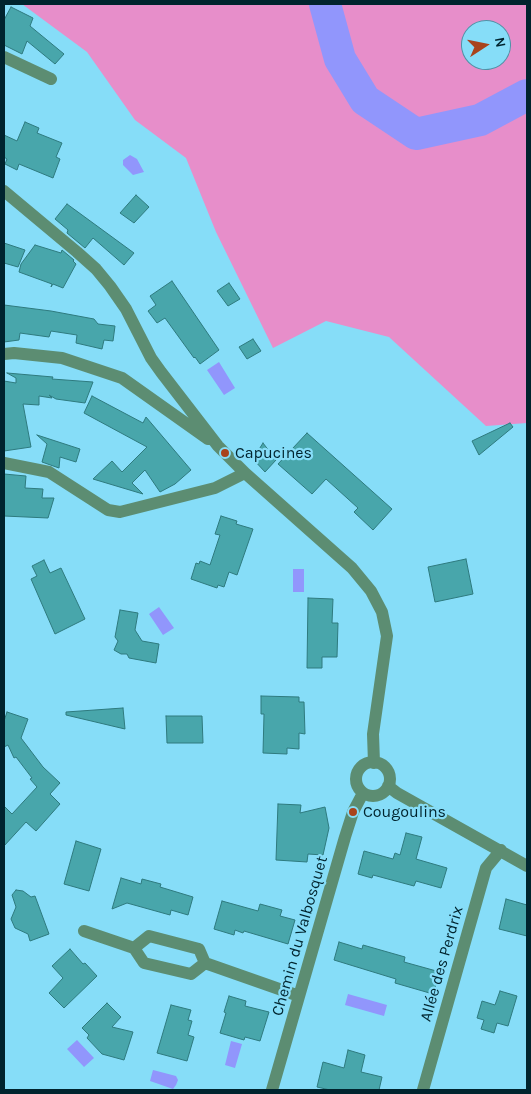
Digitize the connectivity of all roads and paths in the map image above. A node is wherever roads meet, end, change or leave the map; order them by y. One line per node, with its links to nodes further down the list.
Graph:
1 (4, 57): 2 (street)
2 (51, 78)
3 (4, 191): 5 (street)
4 (4, 354): 6 (street)
5 (188, 407): 6 (street); 7 (street)
6 (177, 417): 7 (street)
7 (218, 446): 9 (street)
8 (4, 463): 9 (street)
9 (245, 473): 10 (street)
10 (374, 763): 11 (street); 12 (street)
11 (388, 786): 12 (street); 13 (street)
12 (364, 793): 18 (street, Chemin du Valbosquet)
13 (501, 850): 14 (street); 20 (street, Allée des Perdrix)
14 (527, 866)
15 (84, 931): 16 (street)
16 (134, 948): 17 (street); 17 (street)
17 (205, 963): 18 (street)
18 (299, 996): 19 (street, Chemin du Valbosquet)
19 (272, 1090)
20 (423, 1090)

